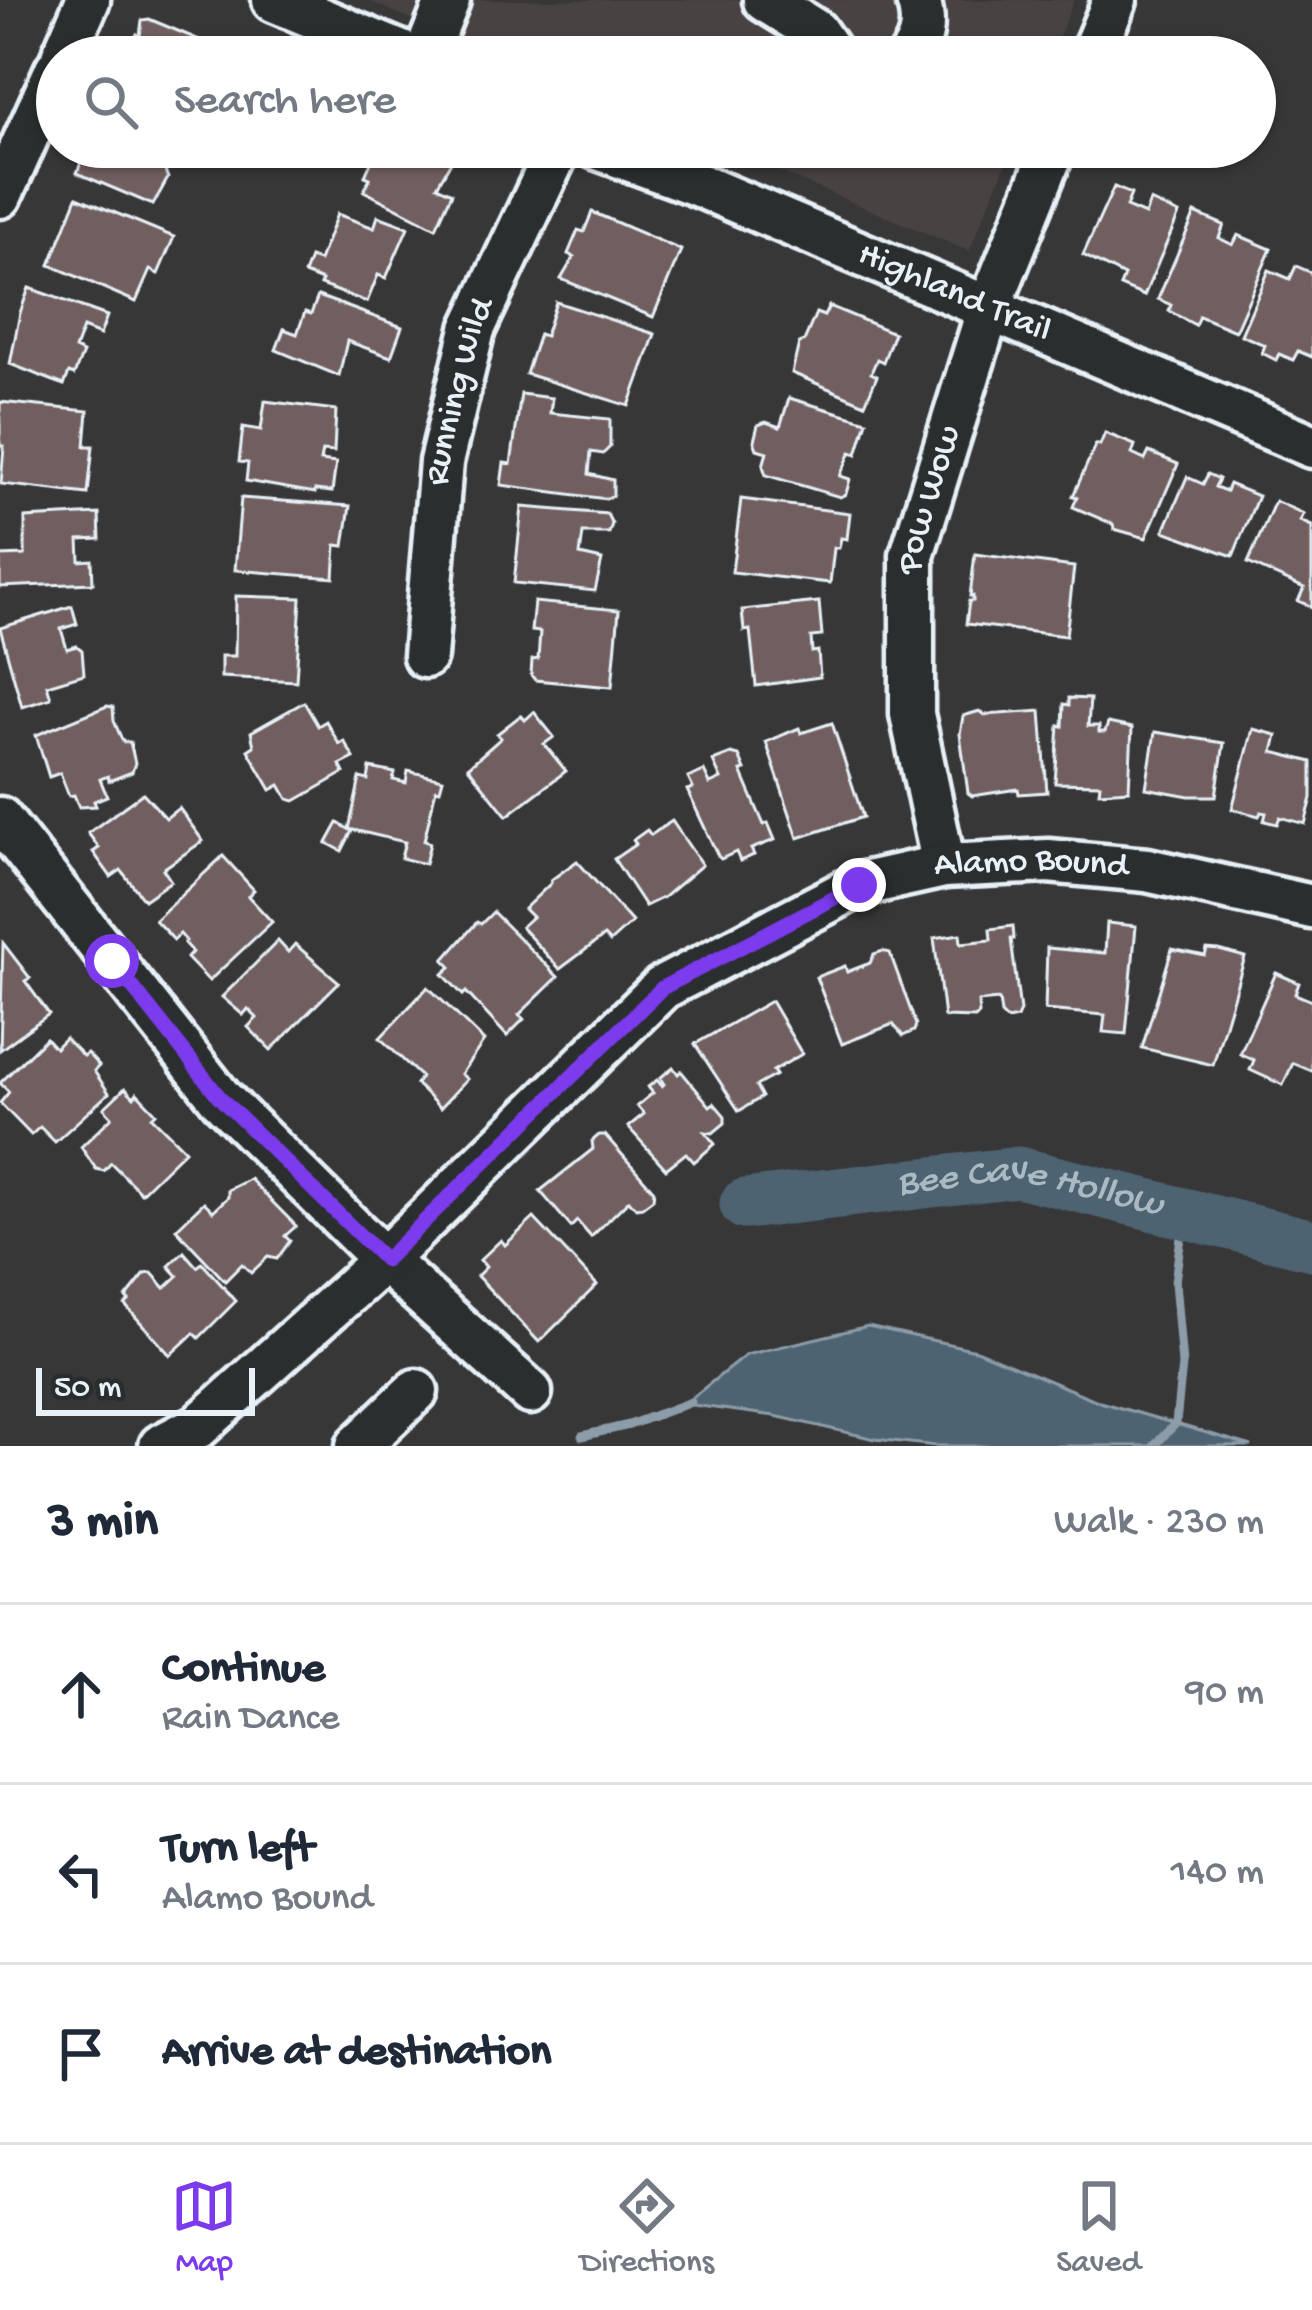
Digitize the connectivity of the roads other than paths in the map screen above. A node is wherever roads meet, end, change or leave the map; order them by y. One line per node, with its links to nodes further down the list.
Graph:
1 (88, 0): 7 (street)
2 (274, 0): 8 (street)
3 (448, 0): 9 (street)
4 (765, 0): 10 (street)
5 (918, 0): 11 (street)
6 (1115, 0): 12 (street)
7 (72, 36)
8 (361, 36)
9 (433, 36)
10 (818, 36)
11 (922, 36)
12 (1100, 36)
13 (36, 116): 17 (street)
14 (549, 168): 20 (street, Running Wild)
15 (653, 168): 18 (street, Highland Trail)
16 (1046, 168): 18 (street, Pow Wow)
17 (0, 196)
18 (989, 308): 19 (street, Highland Trail); 22 (street, Pow Wow)
19 (1312, 446)
20 (425, 656)
21 (0, 819): 24 (street)
22 (944, 866): 23 (street, Alamo Bound); 24 (street, Alamo Bound)
23 (1312, 907)
24 (385, 1260): 26 (street); 27 (street, Alamo Bound)
25 (416, 1391): 28 (street)
26 (530, 1392)
27 (161, 1446)
28 (358, 1446)

